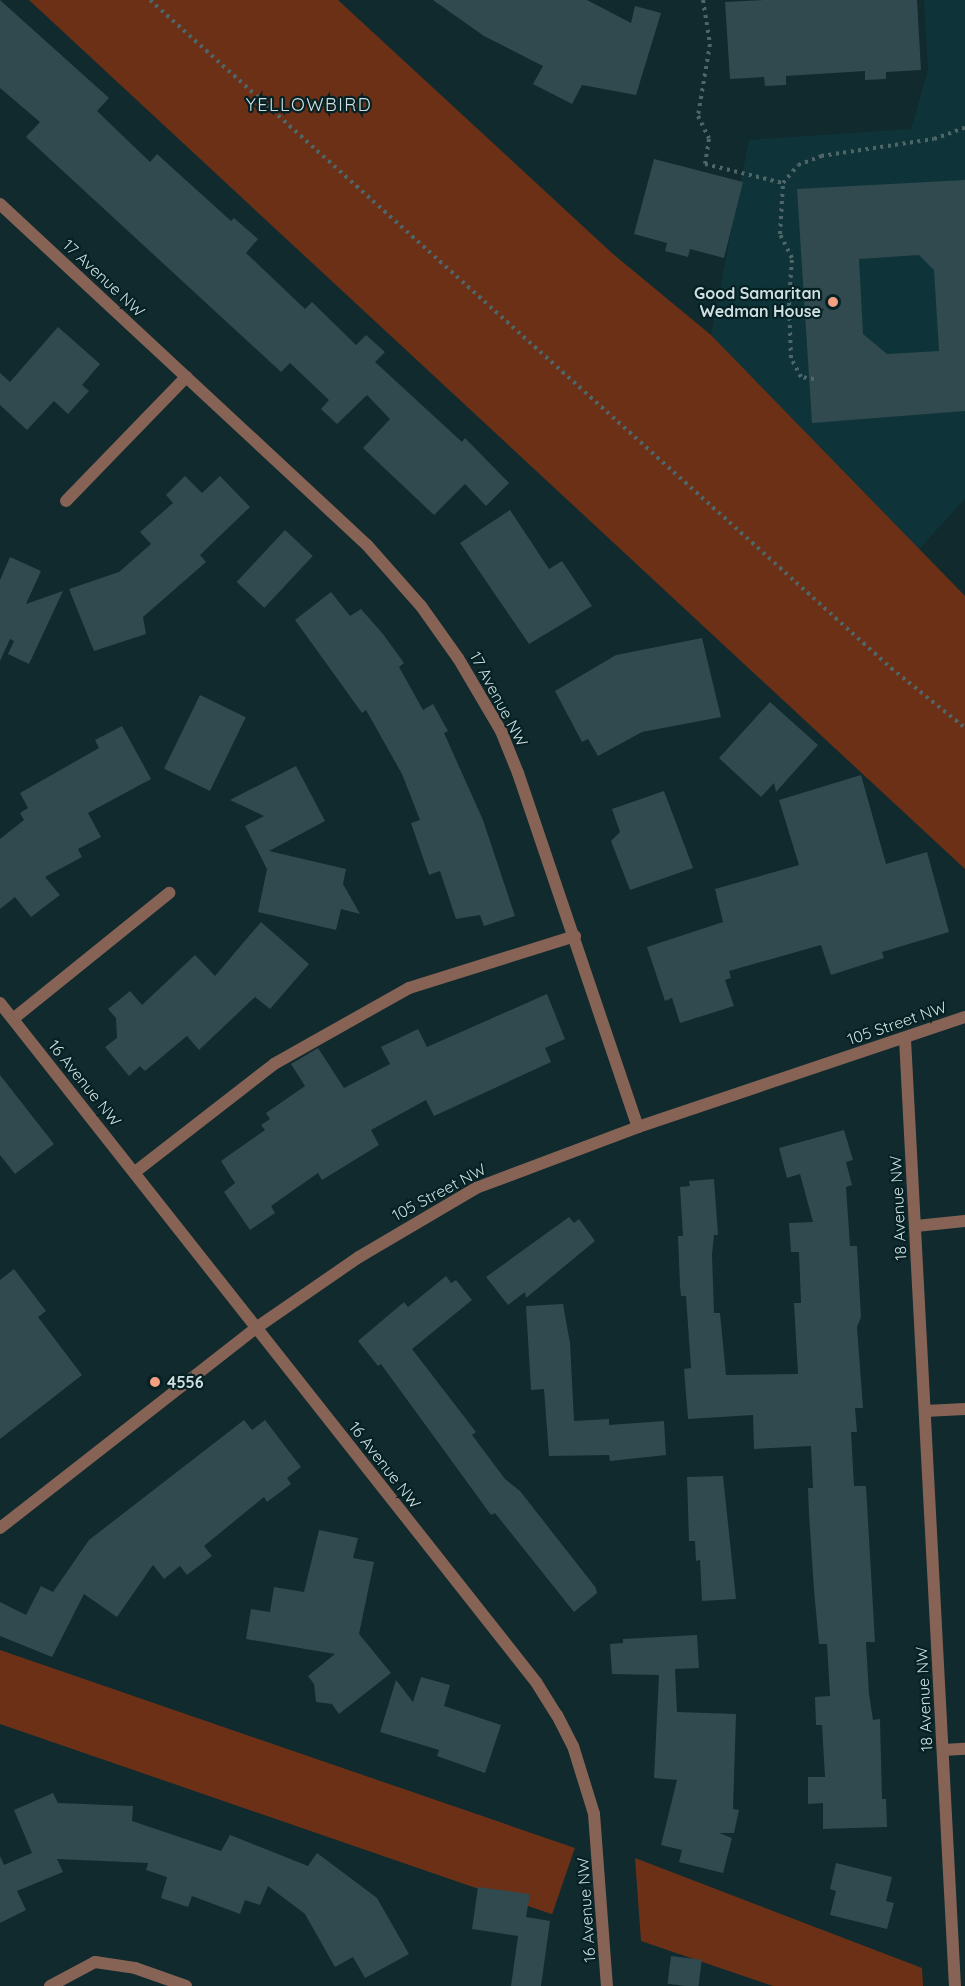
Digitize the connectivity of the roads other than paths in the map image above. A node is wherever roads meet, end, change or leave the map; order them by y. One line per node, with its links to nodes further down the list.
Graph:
1 (0, 204): 2 (street, 17 Avenue NW)
2 (186, 377): 3 (street); 5 (street, 17 Avenue NW)
3 (66, 501)
4 (169, 893): 8 (street)
5 (575, 936): 10 (street, 17 Avenue NW); 11 (street)
6 (0, 1003): 8 (street, 16 Avenue NW)
7 (965, 1017): 9 (street, 105 Street NW)
8 (13, 1019): 11 (street, 16 Avenue NW)
9 (905, 1039): 10 (street, 105 Street NW); 13 (street, 18 Avenue NW)
10 (638, 1127): 14 (street, 105 Street NW)
11 (135, 1172): 14 (street, 16 Avenue NW)
12 (965, 1221): 13 (street)
13 (916, 1226): 16 (street, 18 Avenue NW)
14 (256, 1328): 17 (street, 105 Street NW); 22 (street, 16 Avenue NW)
15 (965, 1409): 16 (street)
16 (925, 1411): 19 (street, 18 Avenue NW)
17 (0, 1528)
18 (965, 1749): 19 (street)
19 (943, 1750): 23 (street, 18 Avenue NW)
20 (50, 1986): 21 (street)
21 (186, 1986)
22 (607, 1986)
23 (955, 1986)

